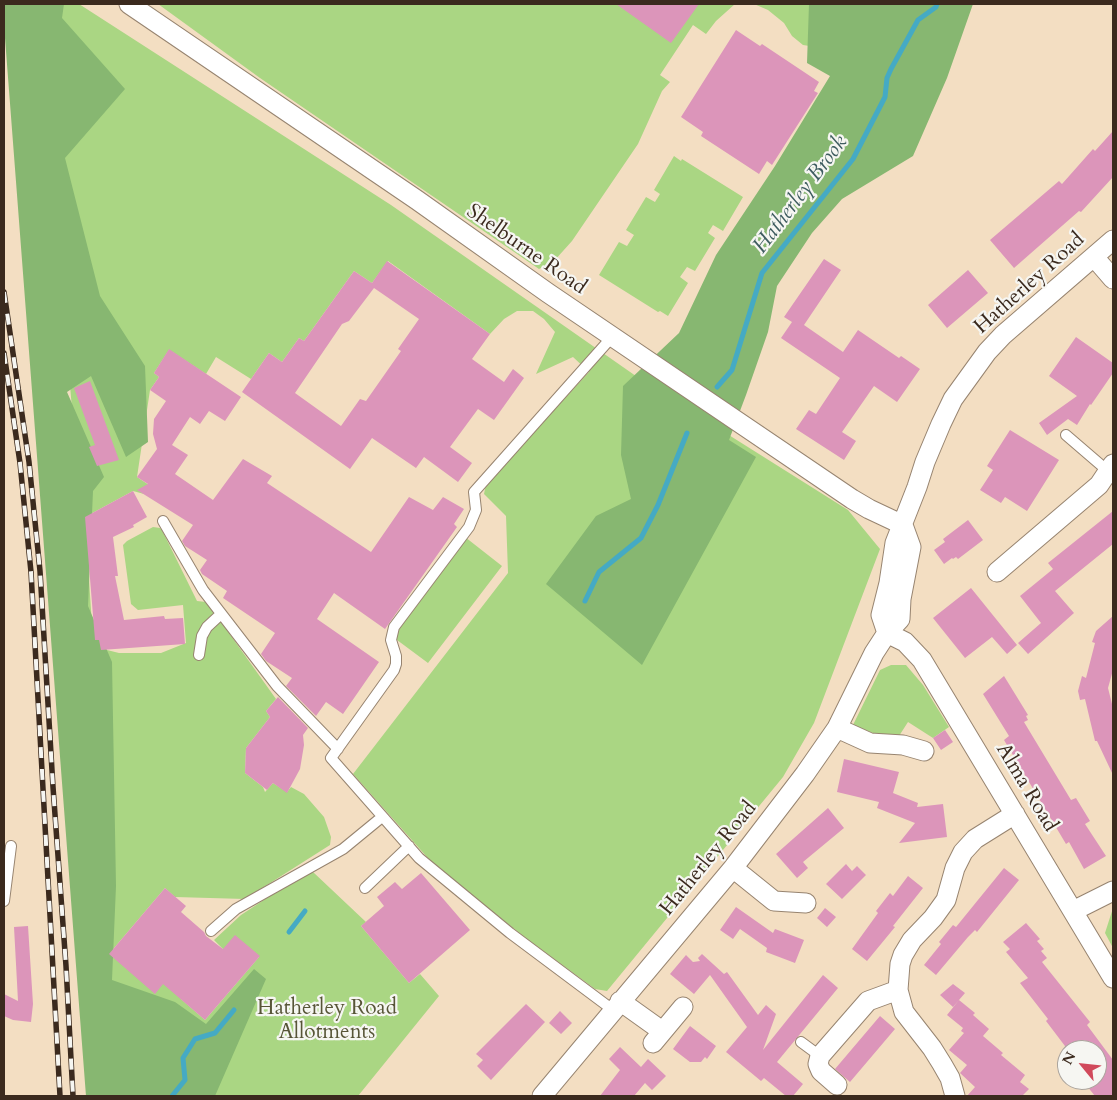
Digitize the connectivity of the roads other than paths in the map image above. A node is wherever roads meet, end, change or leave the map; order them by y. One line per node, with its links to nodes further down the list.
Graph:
1 (129, 4): 5 (street, Shelburne Road)
2 (1113, 240): 3 (street, Hatherley Road)
3 (1094, 257): 4 (street); 9 (street, Hatherley Road)
4 (1113, 279)
5 (612, 337): 9 (street, Shelburne Road); 15 (lane)
6 (1066, 435): 7 (lane)
7 (1111, 468): 10 (street)
8 (163, 521): 11 (lane)
9 (903, 525): 12 (street, Hatherley Road)
10 (997, 572)
11 (221, 614): 13 (lane); 15 (lane)
12 (887, 633): 14 (street, Hatherley Road); 17 (street, Alma Road)
13 (199, 654)
14 (837, 728): 16 (street); 21 (street, Hatherley Road)
15 (338, 749): 18 (lane)
16 (924, 750)
17 (1015, 814): 26 (street, Alma Road); 29 (street)
18 (382, 817): 20 (lane); 27 (lane)
19 (11, 846): 24 (lane)
20 (409, 846): 22 (lane); 30 (lane)
21 (733, 868): 25 (street); 30 (street, Hatherley Road)
22 (365, 888)
23 (1113, 891): 26 (street)
24 (4, 901)
25 (806, 903)
26 (1073, 910): 28 (street, Alma Road)
27 (211, 932)
28 (1113, 978)
29 (898, 990): 33 (street); 36 (street)
30 (616, 1005): 31 (street); 35 (street, Hatherley Road)
31 (683, 1007)
32 (801, 1042): 33 (lane)
33 (820, 1056): 34 (street)
34 (837, 1085)
35 (542, 1096)
36 (955, 1096)

